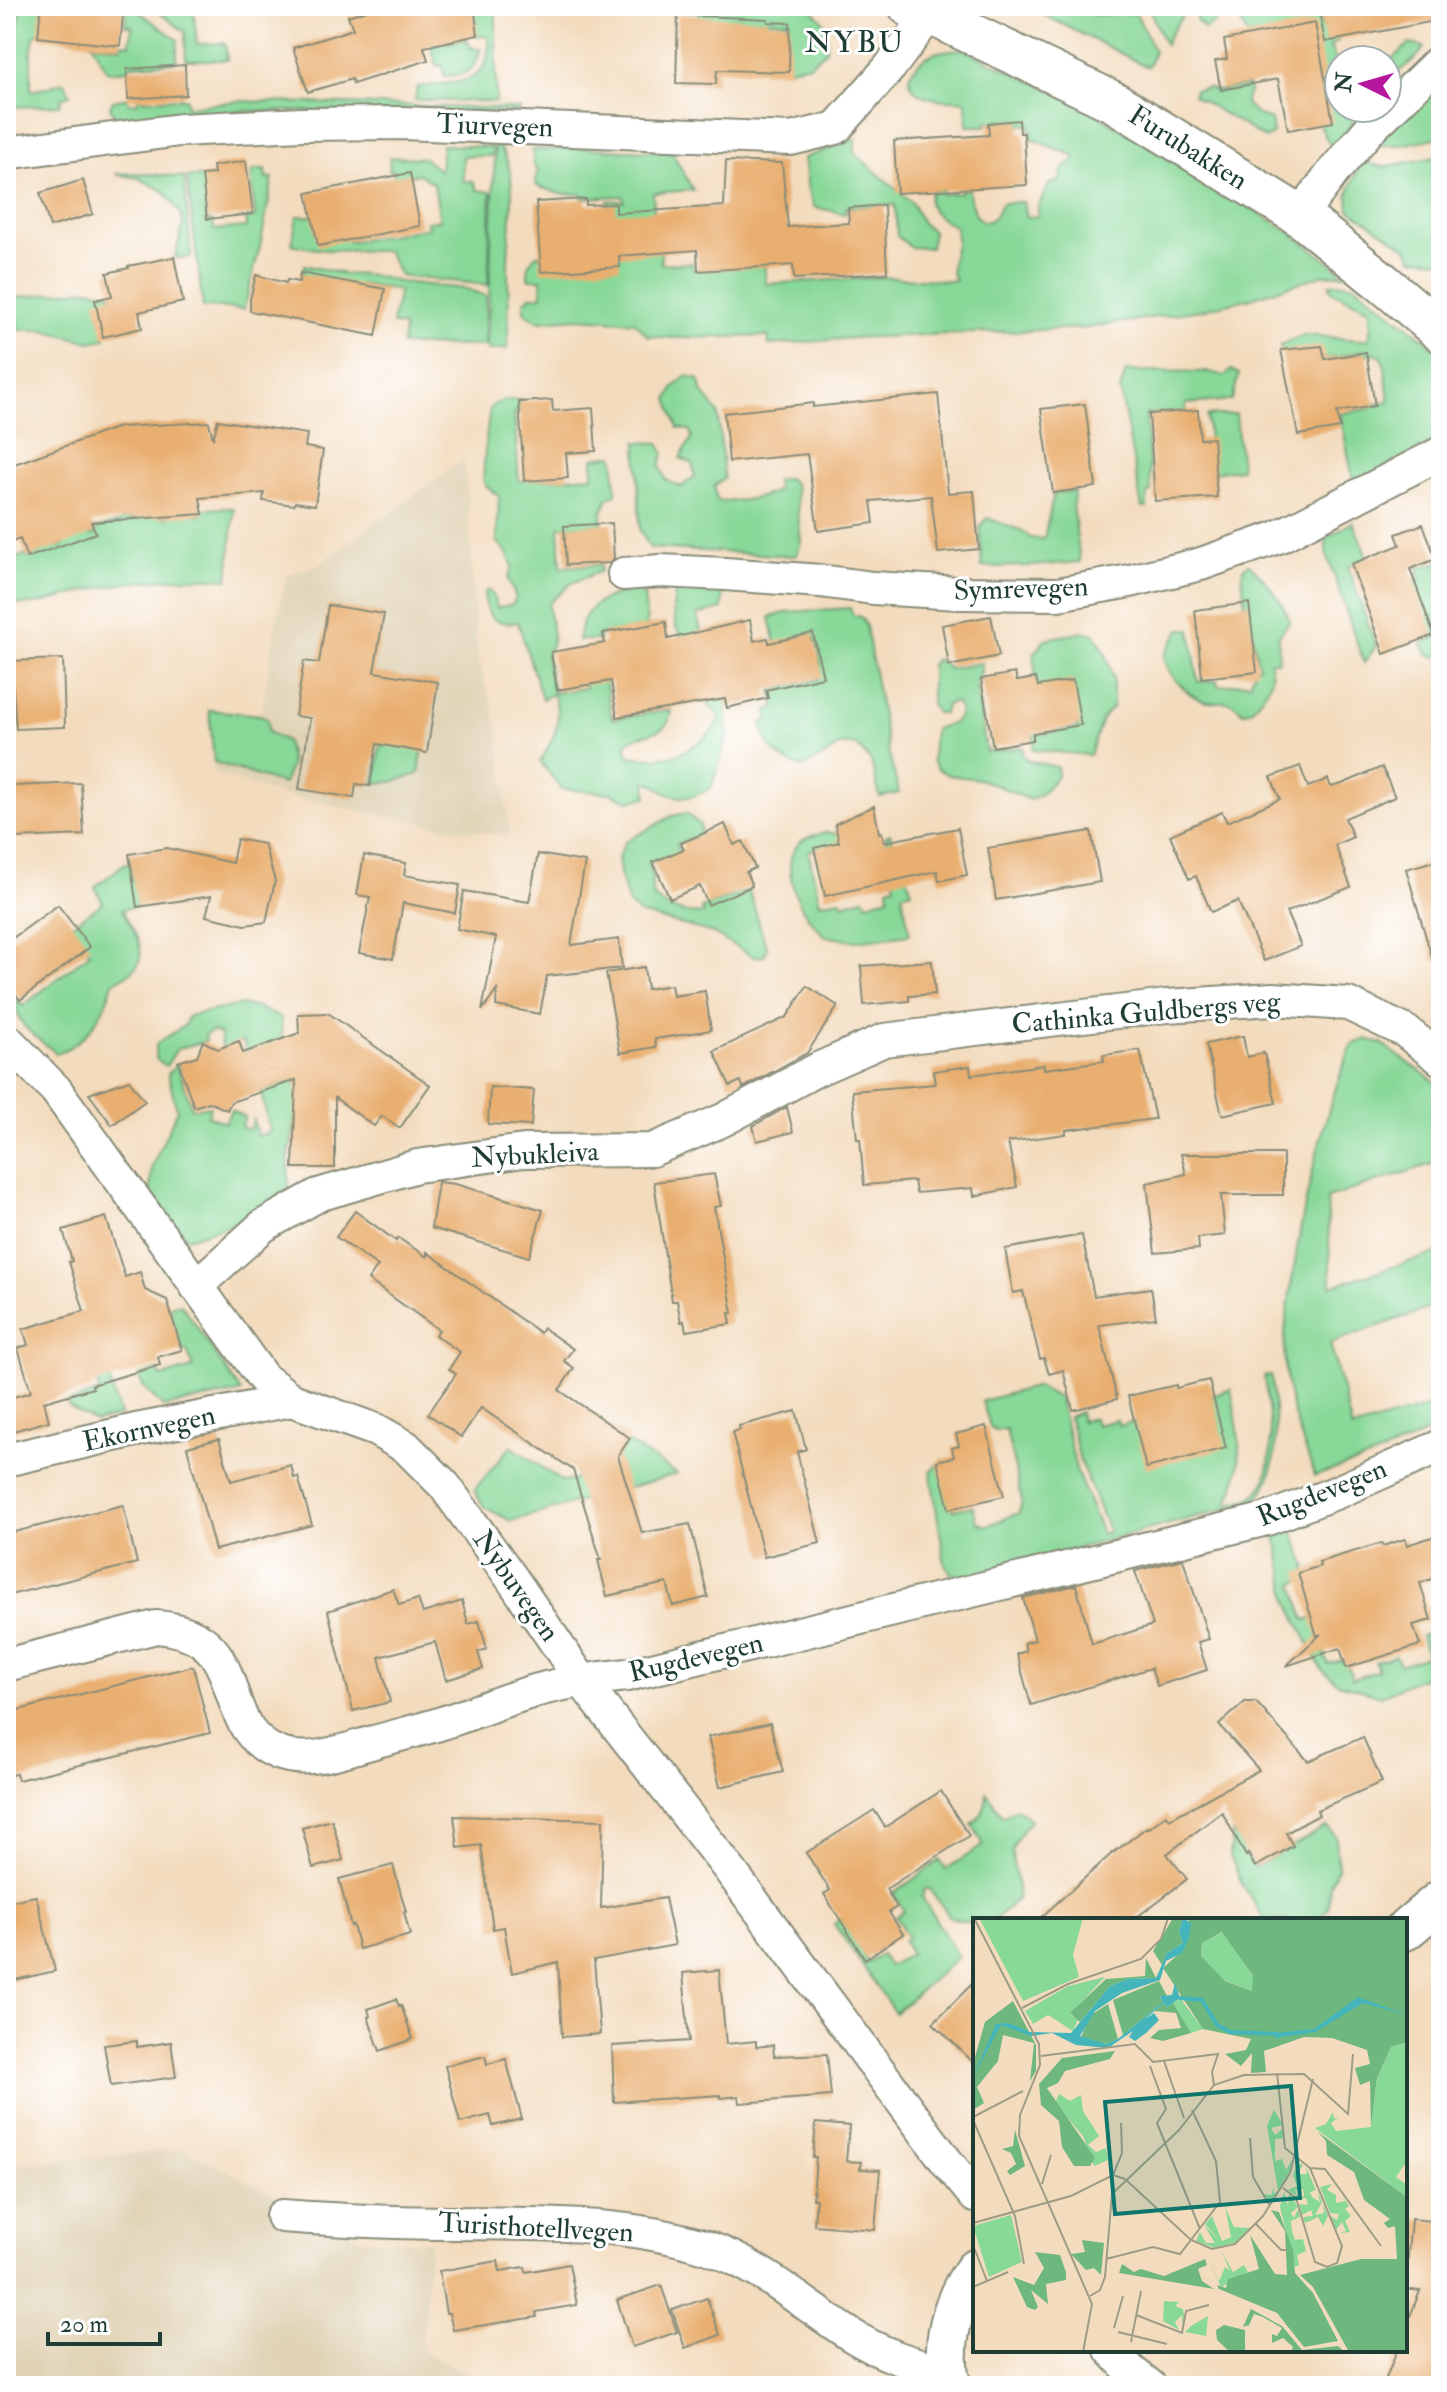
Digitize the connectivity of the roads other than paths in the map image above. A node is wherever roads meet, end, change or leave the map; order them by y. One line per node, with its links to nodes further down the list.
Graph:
1 (925, 9): 3 (street, Tiurvegen); 4 (street, Furubakken)
2 (1441, 60): 4 (street)
3 (6, 153)
4 (1300, 216): 5 (street, Furubakken)
5 (1441, 332)
6 (1441, 453): 7 (street, Symrevegen)
7 (624, 574)
8 (6, 1039): 11 (street, Nybuvegen)
9 (884, 1040): 10 (street, Cathinka Guldbergs veg); 11 (street, Nybukleiva)
10 (1441, 1059)
11 (196, 1286): 12 (street, Nybuvegen)
12 (292, 1400): 14 (street, Ekornvegen); 16 (street, Nybuvegen)
13 (1441, 1446): 16 (street, Rugdevegen)
14 (6, 1460)
15 (6, 1665): 16 (street, Rugdevegen)
16 (582, 1681): 19 (street, Nybuvegen)
17 (1441, 1900): 18 (street)
18 (1407, 1928)
19 (973, 2194)
20 (282, 2216): 23 (street, Turisthotellvegen)
21 (973, 2272): 23 (street)
22 (1113, 2352): 24 (street)
23 (948, 2379)
24 (1150, 2386)

